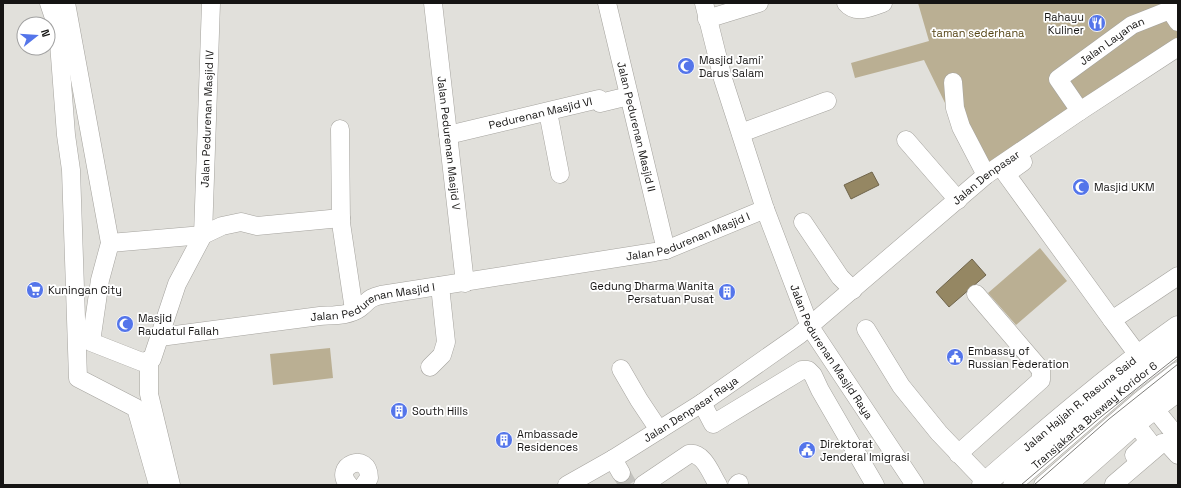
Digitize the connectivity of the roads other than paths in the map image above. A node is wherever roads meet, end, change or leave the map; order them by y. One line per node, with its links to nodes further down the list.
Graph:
1 (49, 3): 59 (street)
2 (66, 3): 29 (street)
3 (211, 3): 28 (street, Jalan Pedurenan Masjid IV)
4 (433, 3): 20 (street, Jalan Pedurenan Masjid V)
5 (607, 3): 14 (street, Jalan Pedurenan Masjid II)
6 (759, 3): 9 (street)
7 (846, 3): 8 (street)
8 (883, 3)
9 (705, 11): 19 (street, Jalan Pedurenan Masjid Raya)
10 (1174, 16): 16 (street, Jalan Layanan)
11 (1178, 48): 16 (street, Jalan Denpasar)
12 (1178, 57): 37 (street)
13 (953, 82): 23 (street)
14 (629, 96): 17 (street, Pedurenan Masjid VI); 30 (street, Jalan Pedurenan Masjid II)
15 (827, 101): 19 (street)
16 (1080, 111): 23 (street, Jalan Denpasar)
17 (548, 112): 20 (street, Pedurenan Masjid VI); 22 (street)
18 (340, 129): 26 (street)
19 (741, 133): 25 (street, Jalan Pedurenan Masjid Raya)
20 (448, 135): 32 (street, Jalan Pedurenan Masjid V)
21 (906, 140): 24 (street)
22 (560, 174)
23 (986, 175): 24 (street, Jalan Denpasar)
24 (958, 200): 34 (street, Jalan Denpasar)
25 (765, 209): 30 (street, Jalan Pedurenan Masjid I); 38 (street, Jalan Pedurenan Masjid Raya)
26 (341, 218): 28 (street); 36 (street)
27 (803, 222): 34 (street)
28 (203, 235): 29 (street); 41 (street, Jalan Pedurenan Masjid IV)
29 (110, 243): 44 (street)
30 (666, 250): 32 (street, Jalan Pedurenan Masjid I)
31 (1178, 276): 37 (street)
32 (466, 283): 33 (street, Jalan Pedurenan Masjid I)
33 (440, 286): 36 (street, Jalan Pedurenan Masjid I); 45 (street)
34 (853, 290): 38 (street, Jalan Denpasar)
35 (976, 294): 56 (street)
36 (354, 310): 41 (street, Jalan Pedurenan Masjid I)
37 (1112, 320): 43 (street)
38 (814, 324): 49 (street, Jalan Denpasar Raya); 50 (street, Jalan Pedurenan Masjid Raya)
39 (1178, 327): 43 (main road, Jalan Hajjah R. Rasuna Said)
40 (866, 328): 56 (street)
41 (160, 337): 44 (street)
42 (1178, 347): 68 (street, Transjakarta Busway Koridor 6)
43 (1138, 355): 58 (main road, Jalan Hajjah R. Rasuna Said)
44 (149, 361): 60 (street)
45 (430, 367)
46 (621, 369): 54 (street)
47 (1178, 371): 69 (street, Transjakarta Busway Koridor 6)
48 (1178, 390): 51 (main road)
49 (702, 403): 53 (street); 54 (street, Jalan Denpasar Raya)
50 (868, 408): 53 (street); 66 (street, Jalan Pedurenan Masjid Raya); 67 (street, Jalan Pedurenan Masjid Raya)
51 (1154, 408): 52 (main road); 55 (street)
52 (1135, 423): 55 (street); 70 (main road)
53 (841, 427): 65 (street)
54 (659, 430): 62 (street, Jalan Denpasar Raya)
55 (1178, 442)
56 (958, 454): 58 (street)
57 (366, 484): 61 (street)
58 (985, 484)
59 (158, 485)
60 (171, 485)
61 (349, 485)
62 (567, 485)
63 (643, 485): 64 (street)
64 (718, 485)
65 (875, 485)
66 (915, 485)
67 (926, 485)
68 (1012, 485)
69 (1043, 485)
70 (1064, 485)

